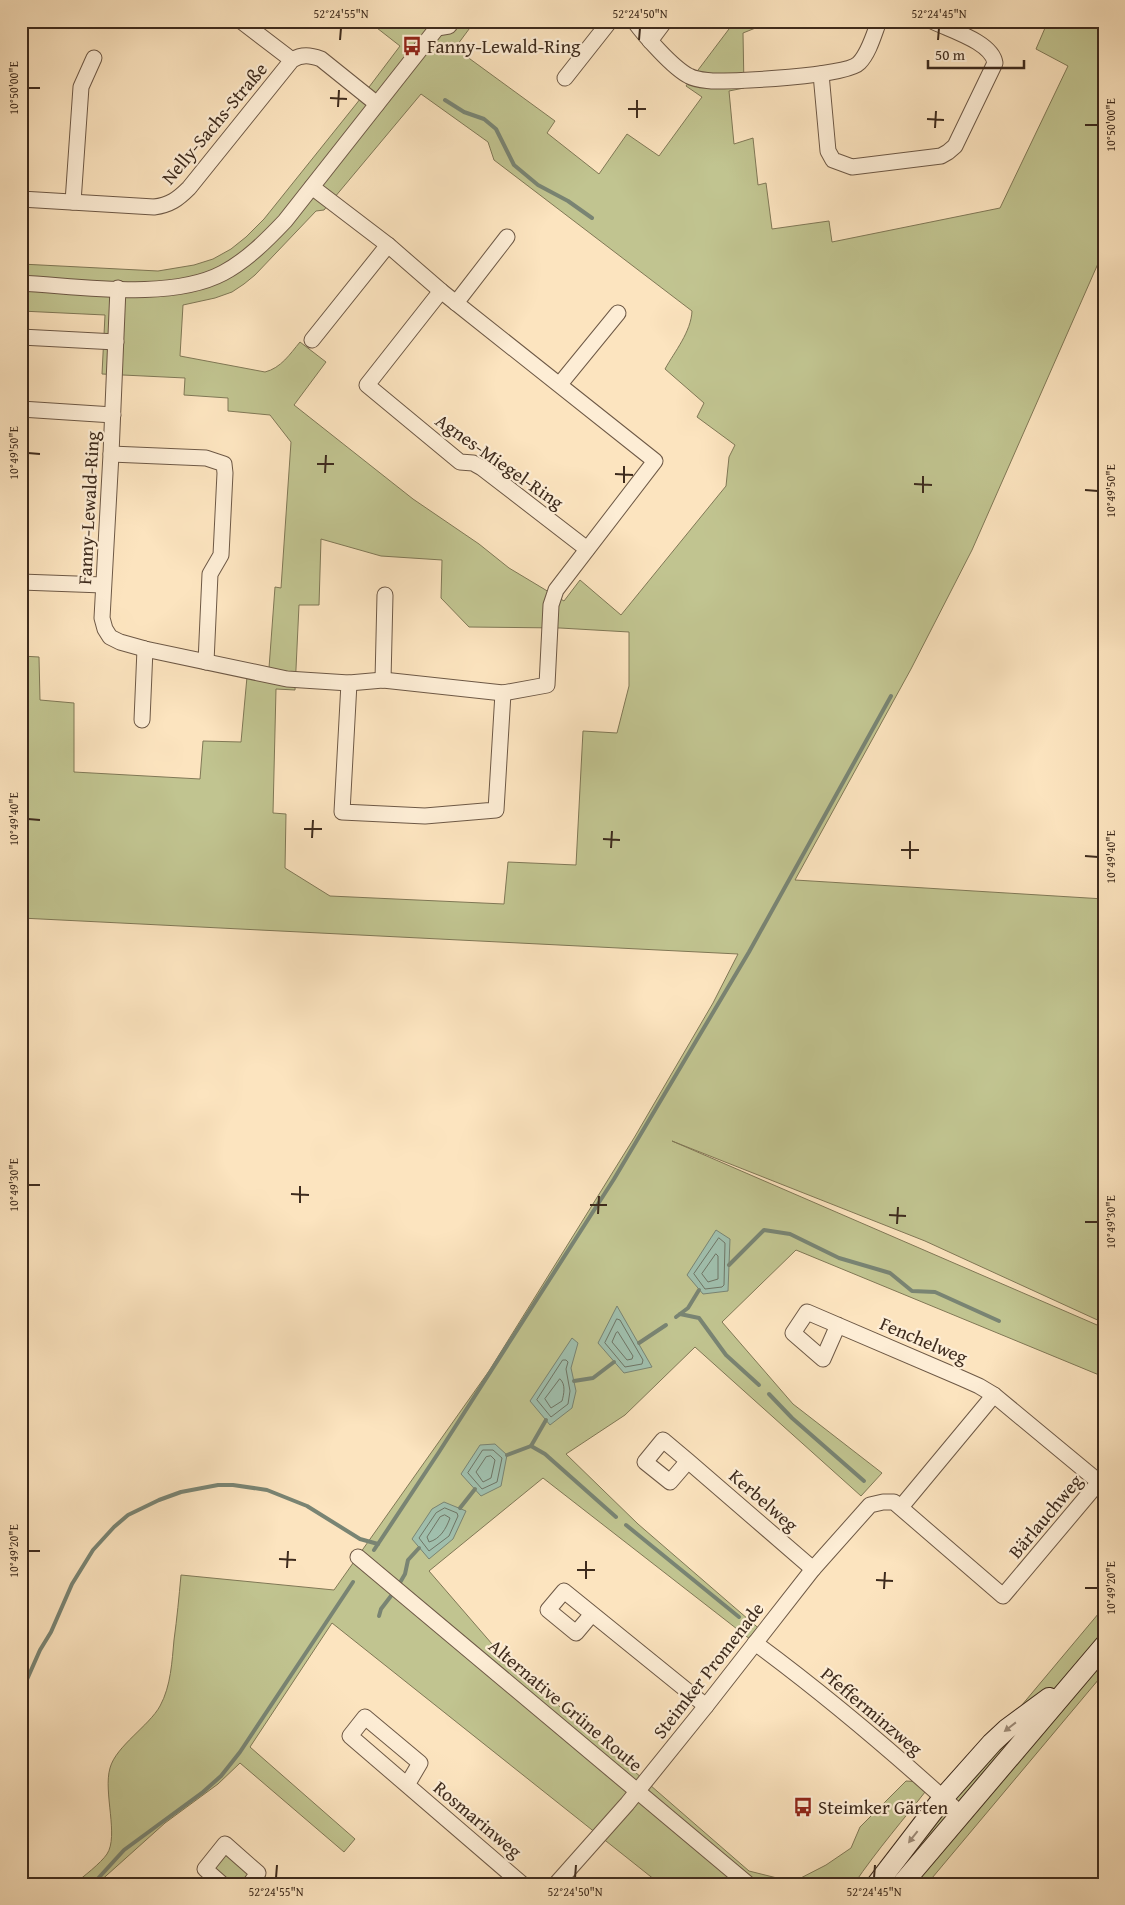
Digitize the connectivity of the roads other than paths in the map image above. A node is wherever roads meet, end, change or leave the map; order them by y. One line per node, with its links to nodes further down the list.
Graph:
1 (241, 21): 11 (street, Nelly-Sachs-Straße)
2 (452, 21): 8 (street)
3 (610, 21): 13 (street)
4 (634, 21): 9 (street)
5 (665, 21): 9 (street)
6 (879, 21): 12 (street)
7 (932, 21): 12 (street)
8 (438, 25): 14 (street)
9 (650, 41): 12 (street)
10 (94, 58): 17 (street)
11 (292, 60): 14 (street, Nelly-Sachs-Straße); 17 (street, Nelly-Sachs-Straße)
12 (821, 74)
13 (565, 78)
14 (377, 104): 15 (street)
15 (312, 187): 19 (street, Fanny-Lewald-Ring); 21 (street)
16 (21, 199): 17 (street, Nelly-Sachs-Straße)
17 (73, 202)
18 (507, 237): 23 (street)
19 (388, 245): 22 (street, Fanny-Lewald-Ring); 26 (street)
20 (21, 283): 21 (street)
21 (118, 288): 27 (street, Fanny-Lewald-Ring)
22 (441, 291): 23 (street, Fanny-Lewald-Ring); 32 (street, Agnes-Miegel-Ring)
23 (456, 303): 28 (street, Fanny-Lewald-Ring)
24 (618, 313): 28 (street)
25 (21, 337): 27 (street)
26 (312, 340)
27 (116, 342): 30 (street, Fanny-Lewald-Ring)
28 (560, 384): 32 (street, Fanny-Lewald-Ring)
29 (21, 409): 30 (street)
30 (113, 415): 31 (street, Fanny-Lewald-Ring)
31 (111, 454): 34 (street, Fanny-Lewald-Ring); 37 (street)
32 (587, 549): 40 (street, Fanny-Lewald-Ring)
33 (21, 582): 34 (street)
34 (103, 585): 36 (street, Fanny-Lewald-Ring)
35 (385, 596): 38 (street)
36 (145, 649): 37 (street, Fanny-Lewald-Ring); 41 (street)
37 (206, 662): 39 (street, Fanny-Lewald-Ring)
38 (383, 680): 39 (street, Fanny-Lewald-Ring); 40 (street, Fanny-Lewald-Ring)
39 (349, 682): 40 (street)
40 (503, 693)
41 (142, 720)
42 (838, 1325): 43 (street, Fenchelweg)
43 (994, 1395): 45 (street); 45 (street, Bärlauchweg)
44 (688, 1461): 47 (street, Kerbelweg)
45 (901, 1507): 47 (street, Steimker Promenade)
46 (358, 1557): 54 (street, Alternative Grüne Route)
47 (813, 1569): 49 (street, Steimker Promenade)
48 (592, 1614): 52 (street)
49 (755, 1643): 52 (street, Steimker Promenade); 55 (street, Pfefferminzweg)
50 (1104, 1646): 51 (street)
51 (1089, 1664): 55 (street, one-way to 55); 56 (street)
52 (706, 1706): 54 (street, Steimker Promenade)
53 (407, 1785): 53 (street, Rosmarinweg); 59 (street, Rosmarinweg)
54 (637, 1790): 60 (street, Steimker Promenade); 61 (street, Alternative Grüne Route)
55 (943, 1798): 56 (street, Pfefferminzweg); 62 (street, one-way to 62)
56 (961, 1814): 63 (street)
57 (222, 1884): 58 (street)
58 (250, 1884)
59 (522, 1884)
60 (556, 1884)
61 (748, 1884)
62 (877, 1884)
63 (902, 1884)

